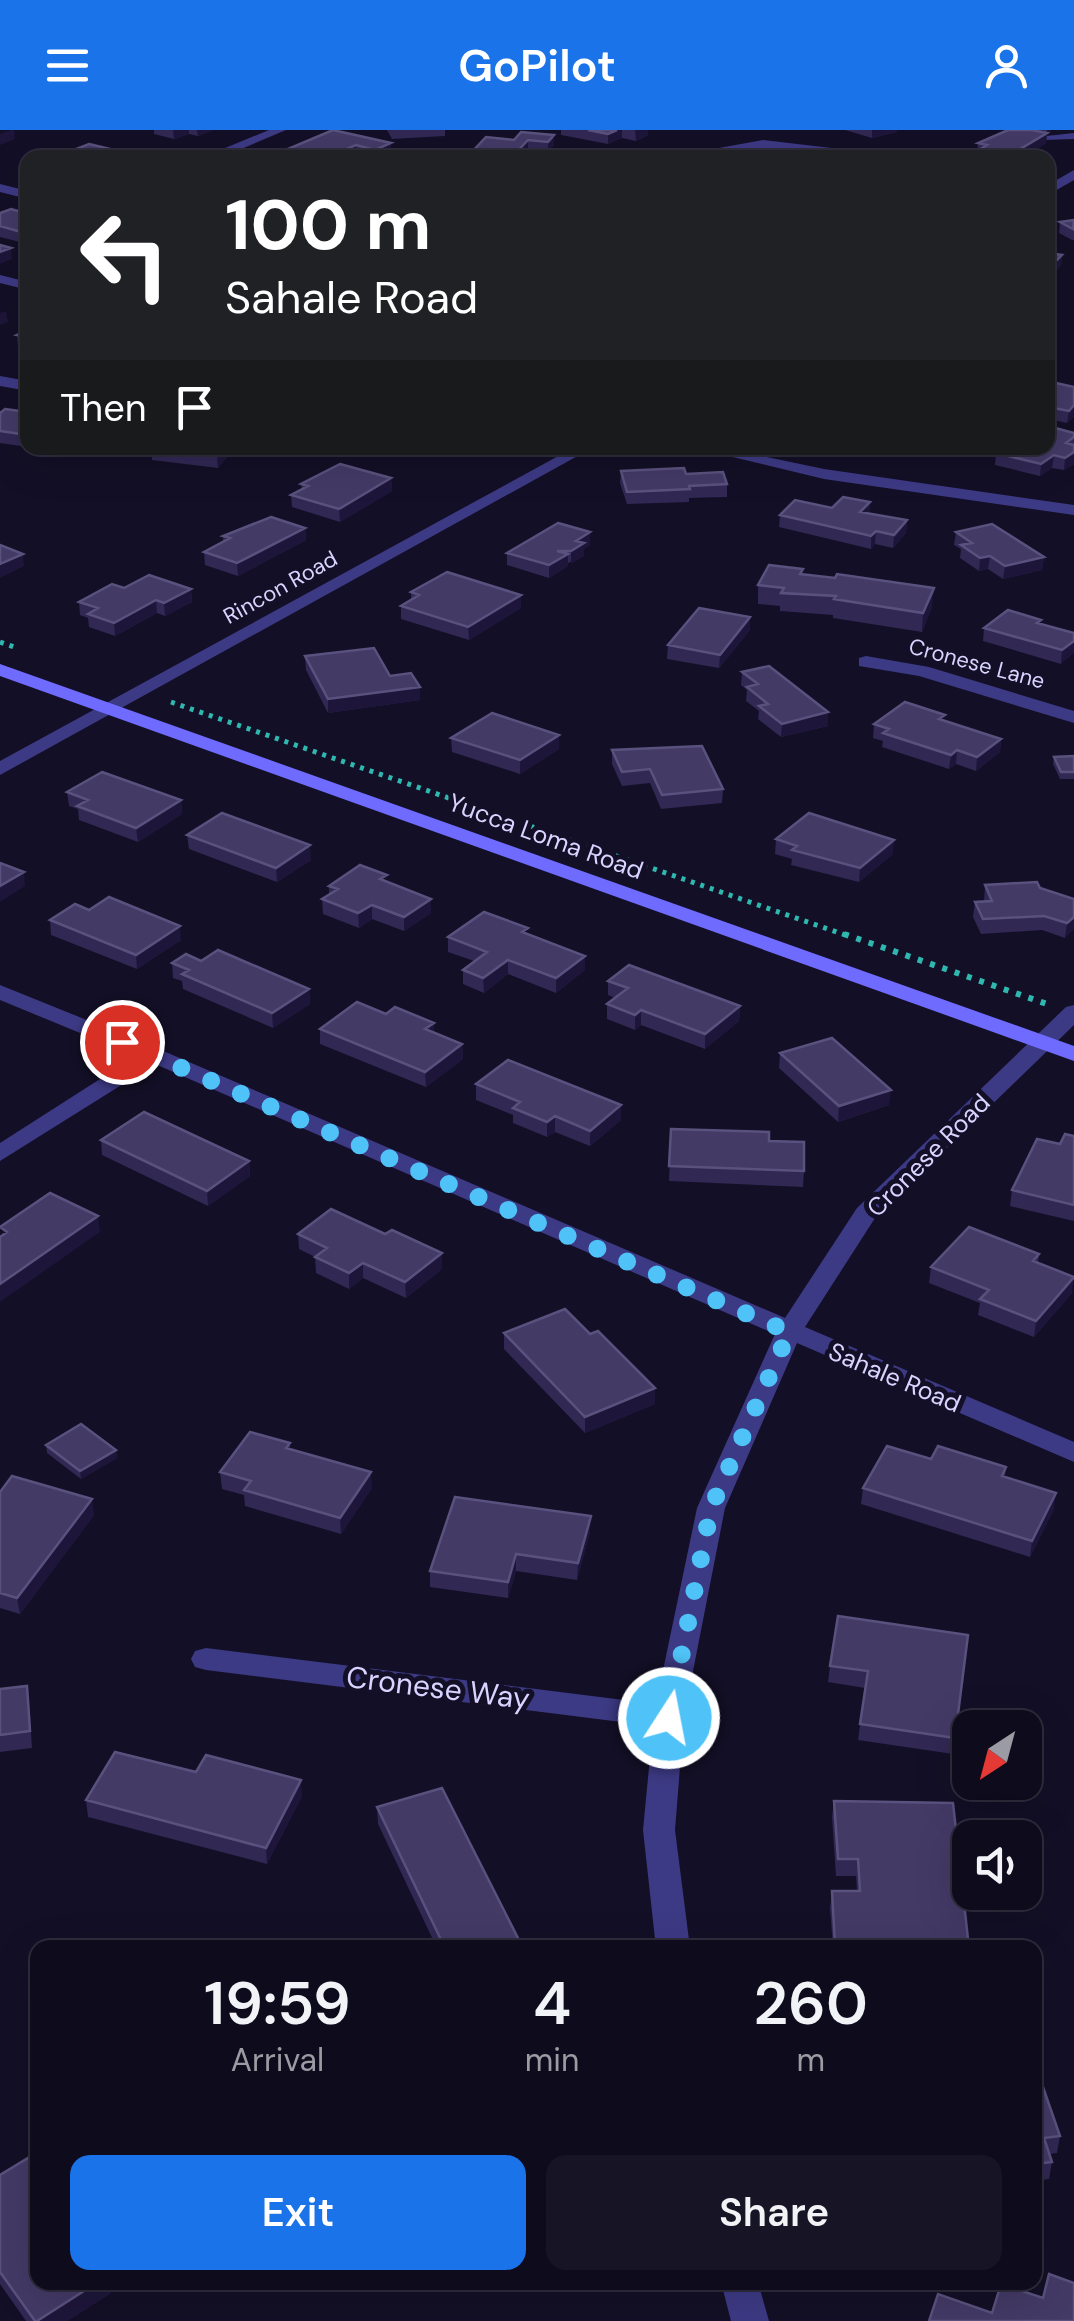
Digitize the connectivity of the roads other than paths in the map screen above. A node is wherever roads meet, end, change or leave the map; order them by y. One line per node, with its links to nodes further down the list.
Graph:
1 (280, 130): 6 (street)
2 (1056, 130): 3 (lane)
3 (1074, 135): 5 (lane)
4 (761, 137): 7 (street); 8 (street)
5 (1043, 137)
6 (228, 150)
7 (705, 150)
8 (837, 150)
9 (571, 455): 14 (street, Rincon Road)
10 (736, 455): 11 (street)
11 (1074, 510)
12 (866, 662): 15 (street, Cronese Lane)
13 (0, 670): 14 (main road, Yucca Loma Road)
14 (110, 710): 16 (street, Rincon Road); 19 (main road, Yucca Loma Road)
15 (1074, 717)
16 (0, 769)
17 (0, 992): 20 (street, Sahale Road)
18 (1061, 1008): 19 (street, Cronese Road)
19 (1042, 1042): 21 (main road, Yucca Loma Road); 23 (street, Cronese Road)
20 (153, 1054): 22 (street); 23 (street, Sahale Road)
21 (1074, 1054)
22 (0, 1154)
23 (789, 1332): 24 (street, Sahale Road); 26 (street, Cronese Road)
24 (1074, 1453)
25 (206, 1658): 26 (street, Cronese Way)
26 (669, 1718): 27 (street, Cronese Road)
27 (672, 1940)
28 (741, 2290): 29 (street)
29 (750, 2321)

